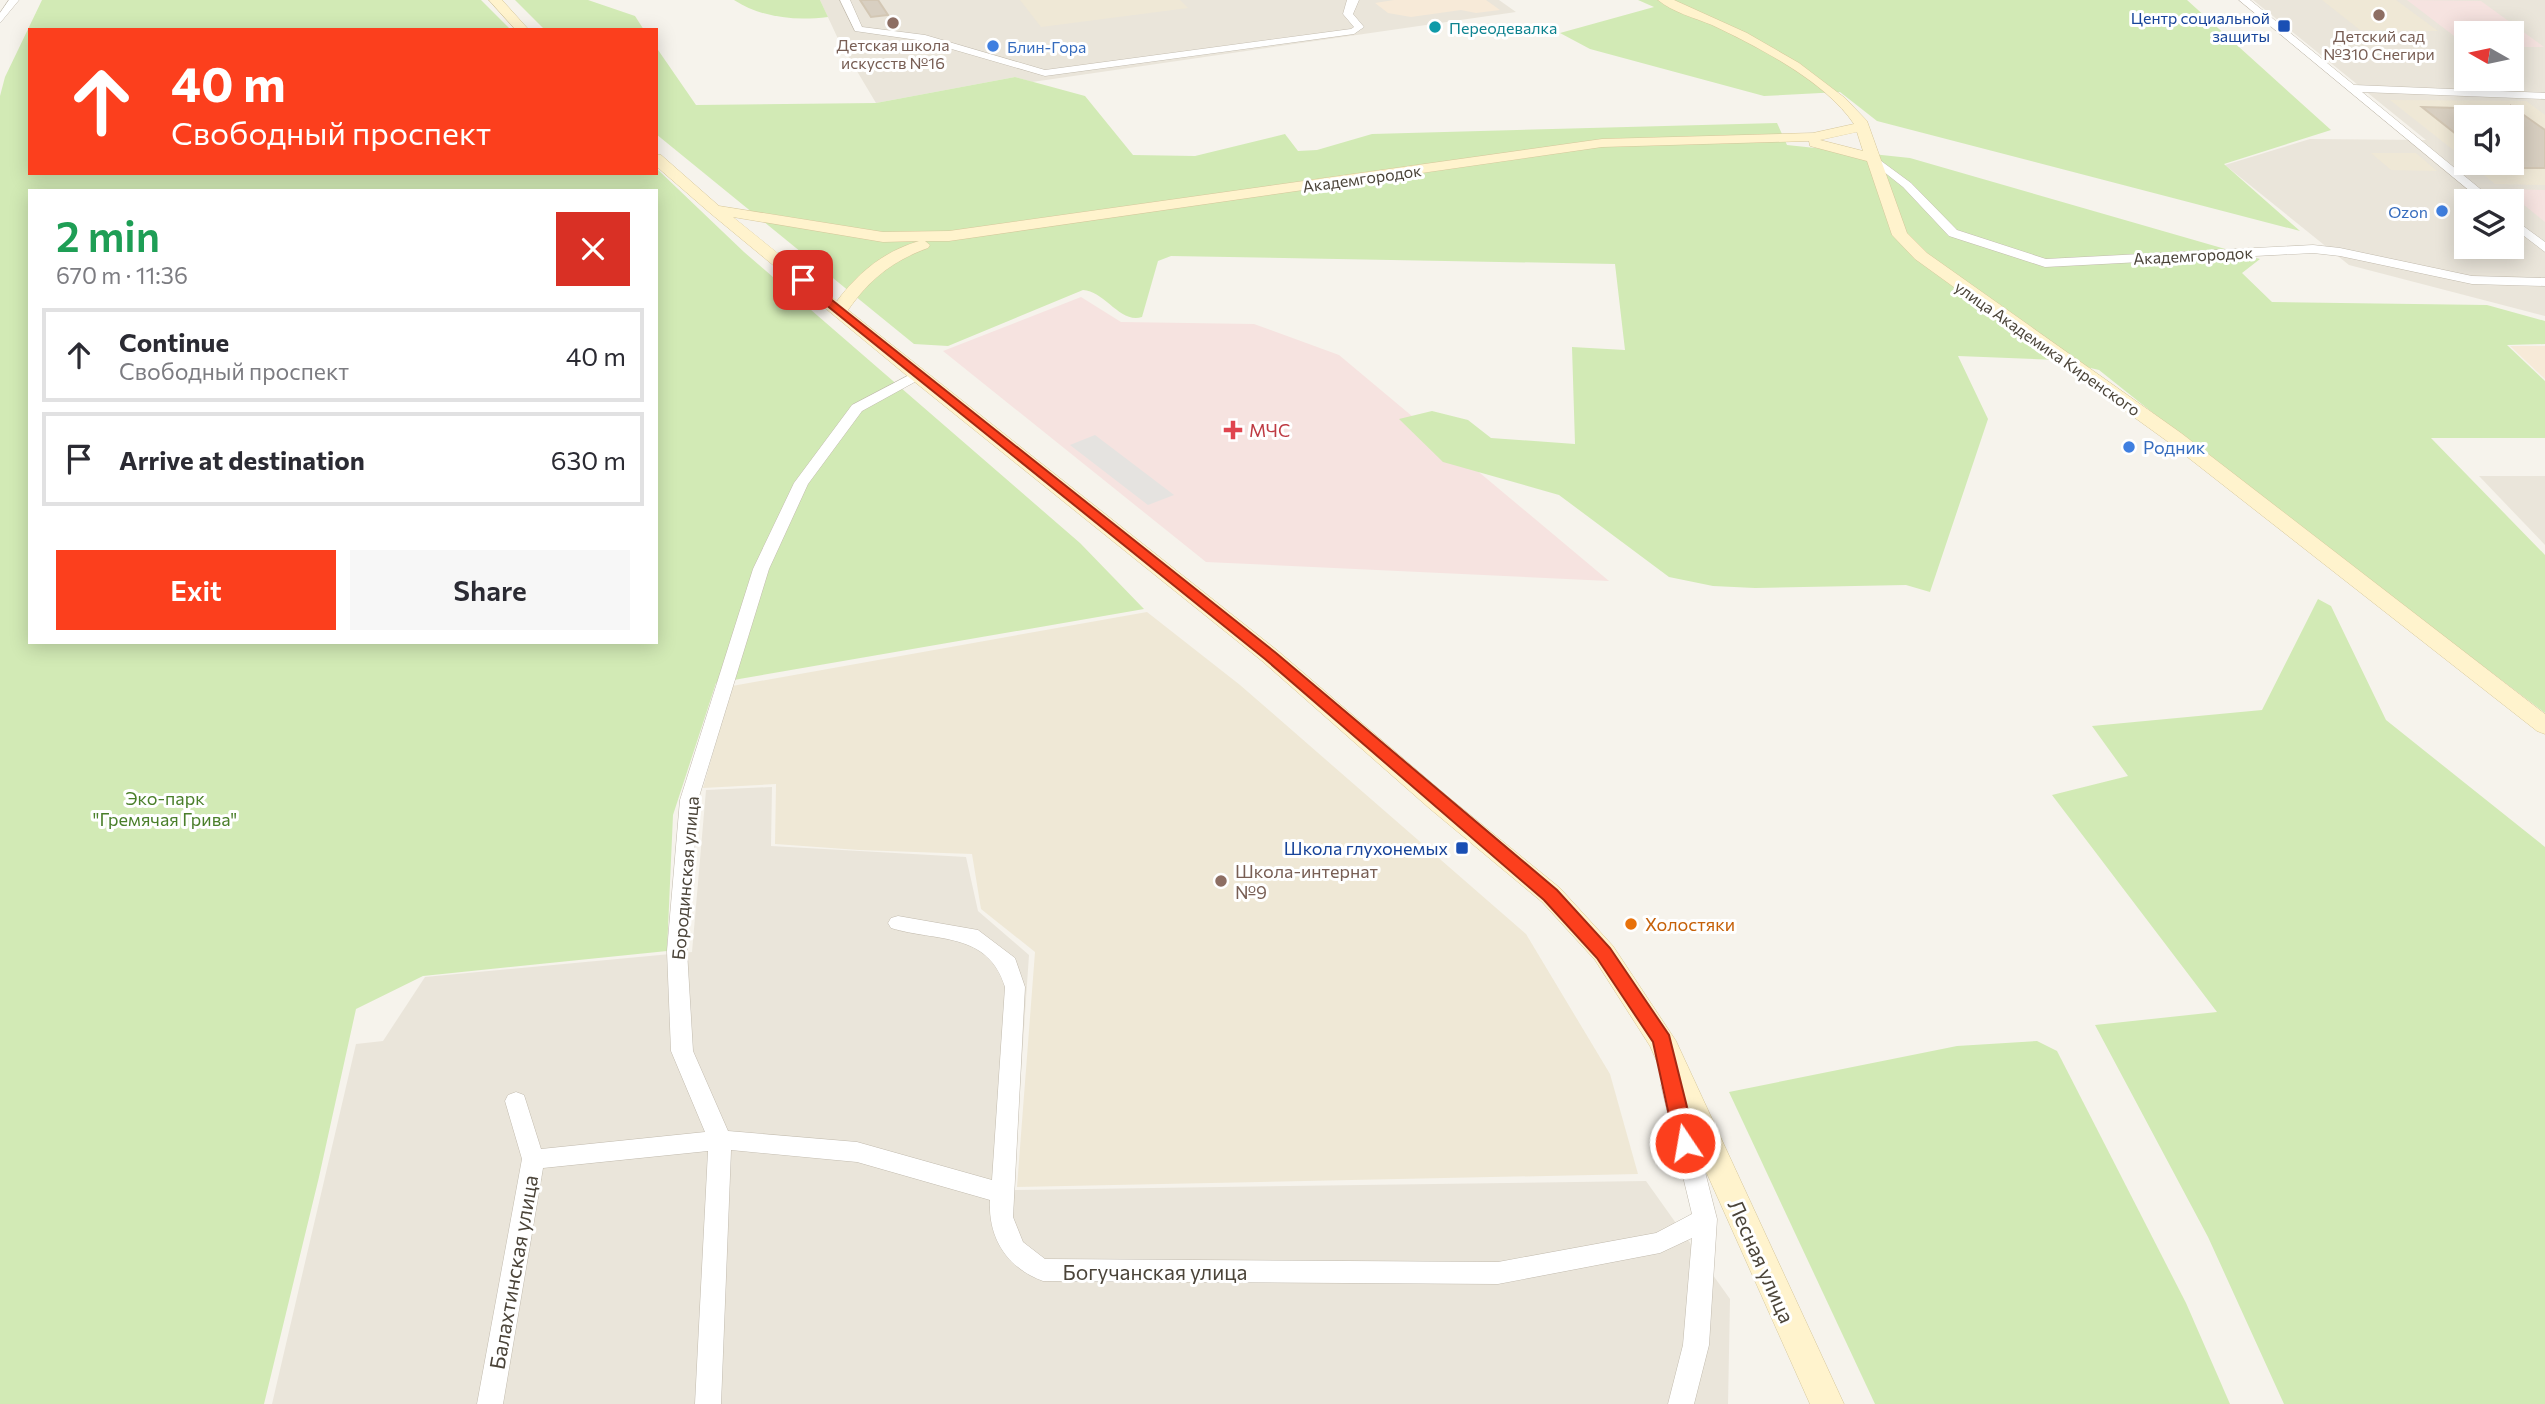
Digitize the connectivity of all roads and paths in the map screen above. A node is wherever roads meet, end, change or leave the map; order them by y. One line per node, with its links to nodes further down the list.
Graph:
1 (14, 0): 7 (street)
2 (495, 0): 8 (main road)
3 (845, 0): 4 (street)
4 (1354, 0)
5 (1664, 0): 11 (main road, улица Академика Киренского)
6 (2244, 0): 9 (street)
7 (0, 20)
8 (521, 28)
9 (2351, 88): 10 (street); 15 (street)
10 (2545, 96)
11 (1862, 127): 12 (main road); 13 (main road, улица Академика Киренского)
12 (1777, 138): 13 (main road); 18 (main road, Академгородок)
13 (1873, 158): 20 (street, Академгородок); 23 (main road, улица Академика Киренского)
14 (658, 160): 16 (main road)
15 (2474, 189)
16 (715, 210): 18 (main road); 21 (main road)
17 (2524, 231): 19 (street)
18 (949, 236): 21 (main road, Академгородок)
19 (2545, 248)
20 (2545, 282)
21 (839, 310): 22 (main road)
22 (918, 375): 25 (main road); 27 (street, Бородинская улица)
23 (2545, 726)
24 (898, 923): 29 (street, Богучанская улица)
25 (1662, 1041): 30 (street); 34 (main road, Лесная улица)
26 (516, 1101): 28 (street, Балахтинская улица)
27 (720, 1140): 28 (street); 29 (street); 32 (street, Бородинская улица)
28 (533, 1159): 31 (street, Балахтинская улица)
29 (1003, 1193): 30 (street, Богучанская улица)
30 (1704, 1219): 33 (street)
31 (490, 1404)
32 (708, 1404)
33 (1681, 1404)
34 (1827, 1404)

